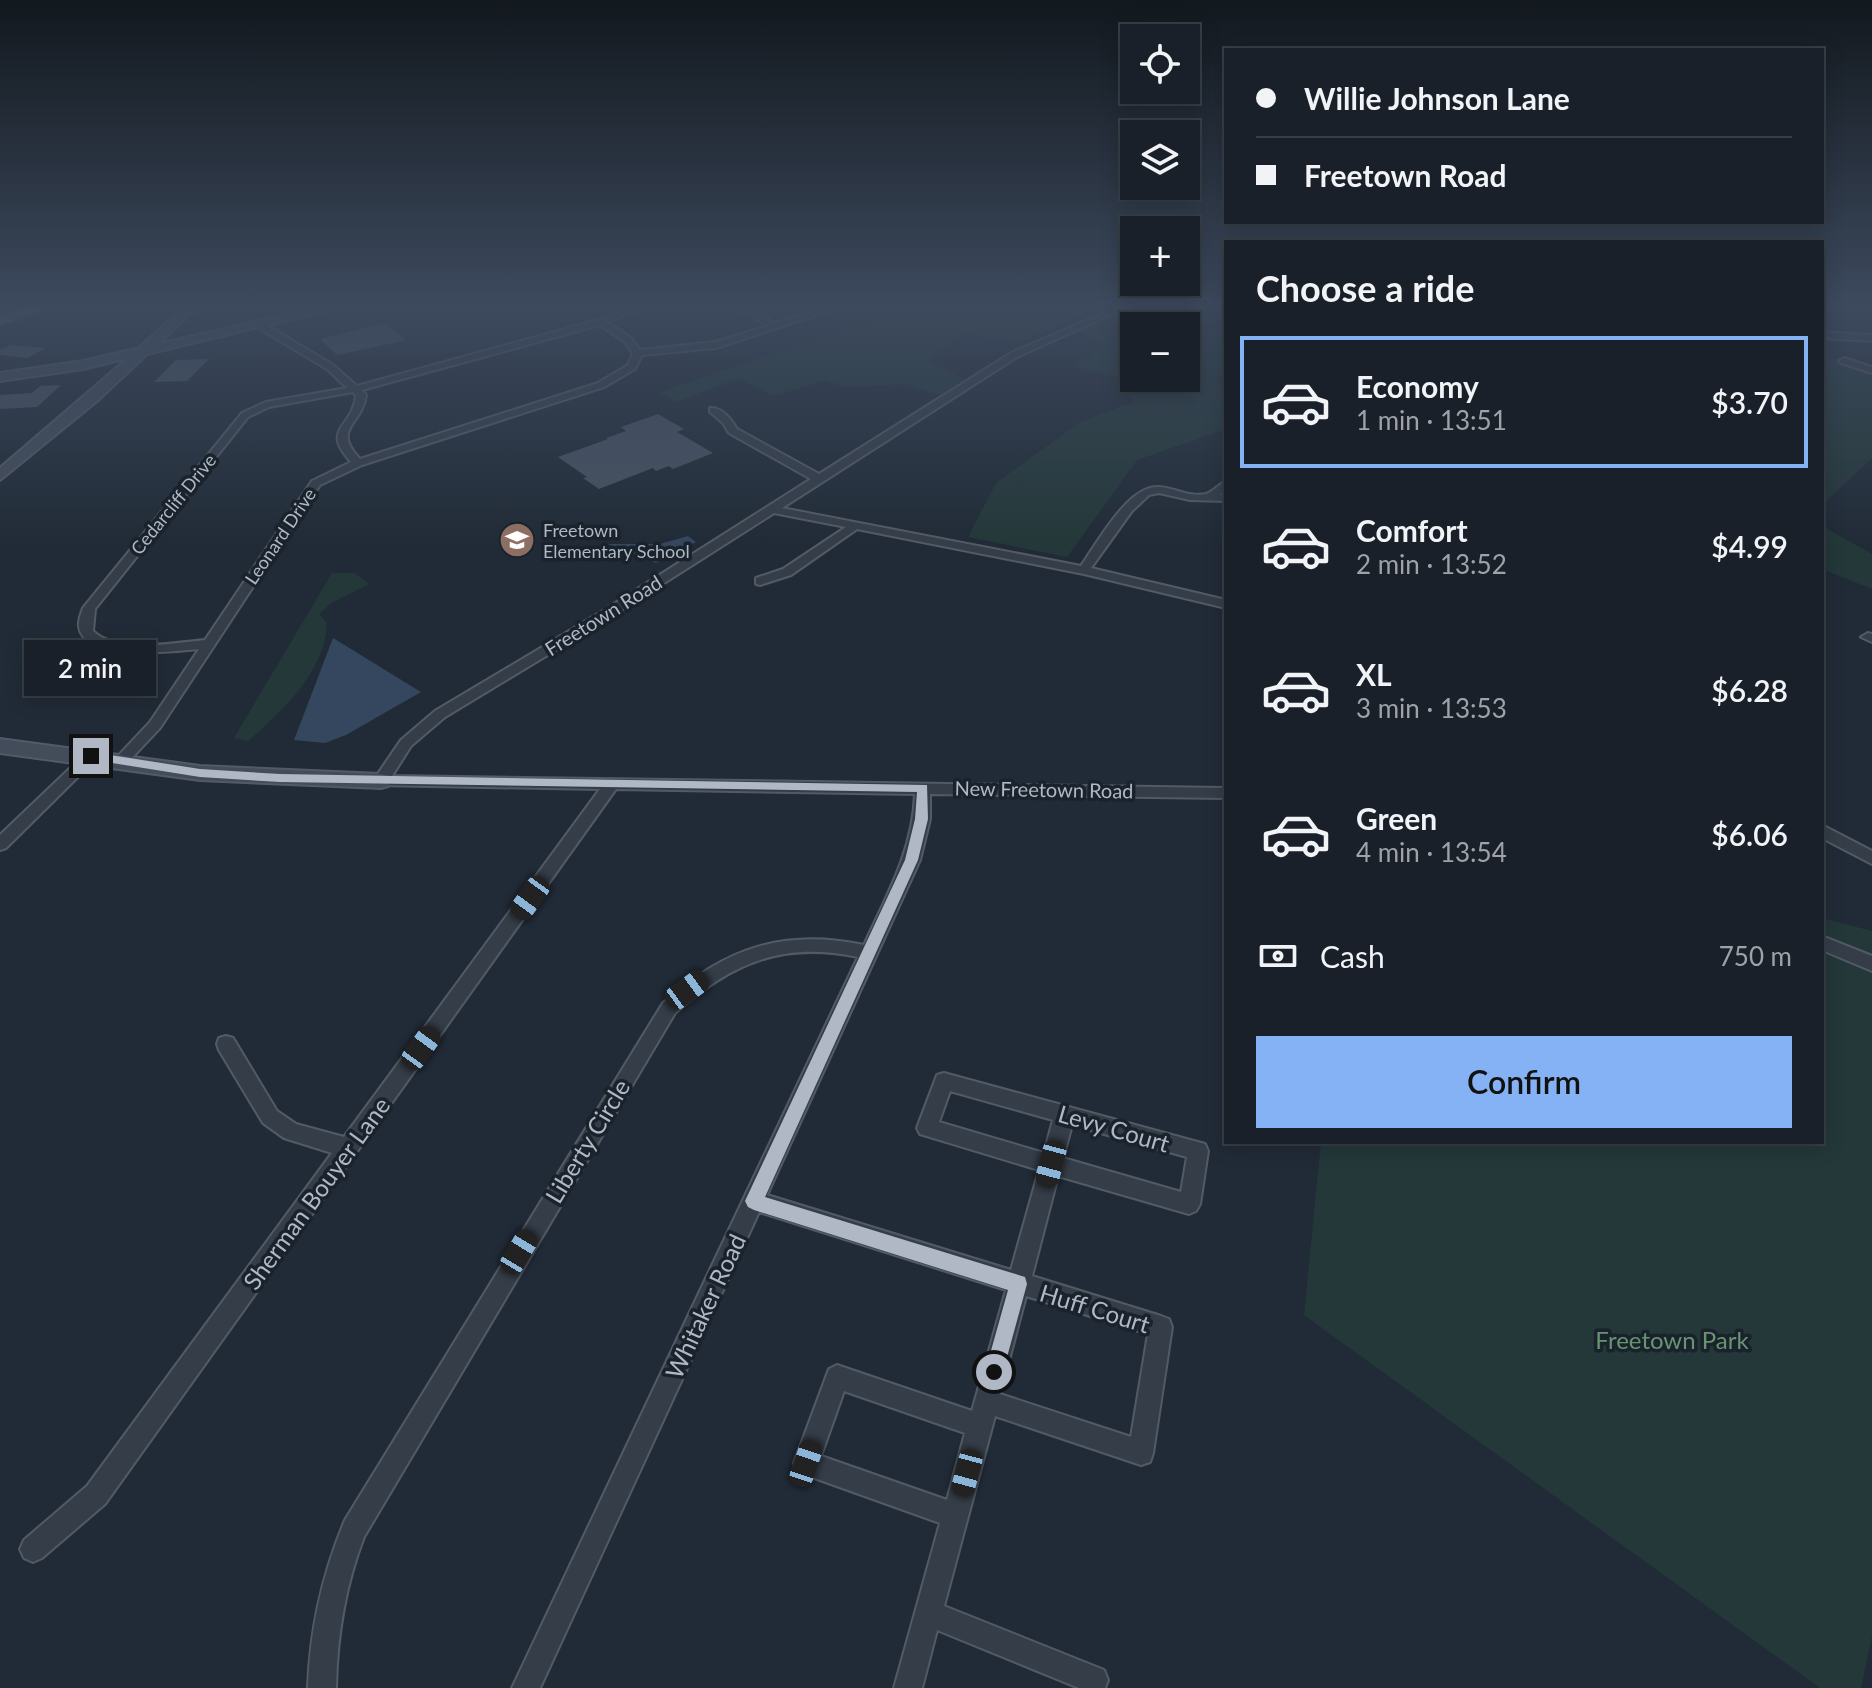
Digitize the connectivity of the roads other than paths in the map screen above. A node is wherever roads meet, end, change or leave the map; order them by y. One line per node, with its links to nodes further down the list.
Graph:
1 (93, 386): 11 (main road)
2 (105, 386): 11 (main road)
3 (352, 386): 7 (street)
4 (368, 386): 7 (street, Cedarcliff Drive)
5 (594, 386): 10 (street, Leonard Drive)
6 (966, 386): 14 (street, Freetown Road)
7 (356, 389): 12 (street); 23 (street, Cedarcliff Drive)
8 (713, 410): 14 (street)
9 (475, 413): 10 (street)
10 (487, 422): 12 (street, Leonard Drive)
11 (49, 432): 13 (main road)
12 (358, 463): 23 (street, Leonard Drive)
13 (0, 476)
14 (819, 479): 18 (street, Freetown Road)
15 (1224, 486): 16 (street)
16 (1210, 497): 17 (street); 20 (street)
17 (1224, 498)
18 (771, 509): 19 (street); 27 (street, Freetown Road)
19 (856, 525): 20 (street); 21 (street)
20 (1084, 570): 22 (street)
21 (760, 581)
22 (1224, 604)
23 (209, 644): 26 (street, Leonard Drive)
24 (0, 746): 25 (main road)
25 (91, 756): 26 (main road); 32 (street)
26 (122, 760): 27 (main road)
27 (381, 781): 28 (street, New Freetown Road)
28 (612, 784): 29 (street, New Freetown Road); 39 (street, Sherman Bouyer Lane)
29 (923, 788): 30 (street, New Freetown Road); 35 (street, Whitaker Road)
30 (1224, 793)
31 (1824, 832): 33 (street)
32 (0, 844)
33 (1872, 858)
34 (1824, 944): 36 (street)
35 (870, 953): 41 (street, Whitaker Road); 48 (street, Liberty Circle)
36 (1872, 964)
37 (226, 1044): 39 (street)
38 (1065, 1114): 40 (street); 40 (street, Levy Court); 40 (street, Levy Court)
39 (348, 1148): 45 (street, Sherman Bouyer Lane)
40 (1051, 1164): 42 (street)
41 (754, 1201): 42 (street, Huff Court); 49 (street, Whitaker Road)
42 (1018, 1284): 43 (street); 43 (street, Huff Court)
43 (983, 1414): 44 (street); 44 (street)
44 (955, 1516): 46 (street)
45 (33, 1549)
46 (928, 1613): 47 (street); 50 (street)
47 (1094, 1680)
48 (322, 1688)
49 (526, 1688)
50 (908, 1688)

